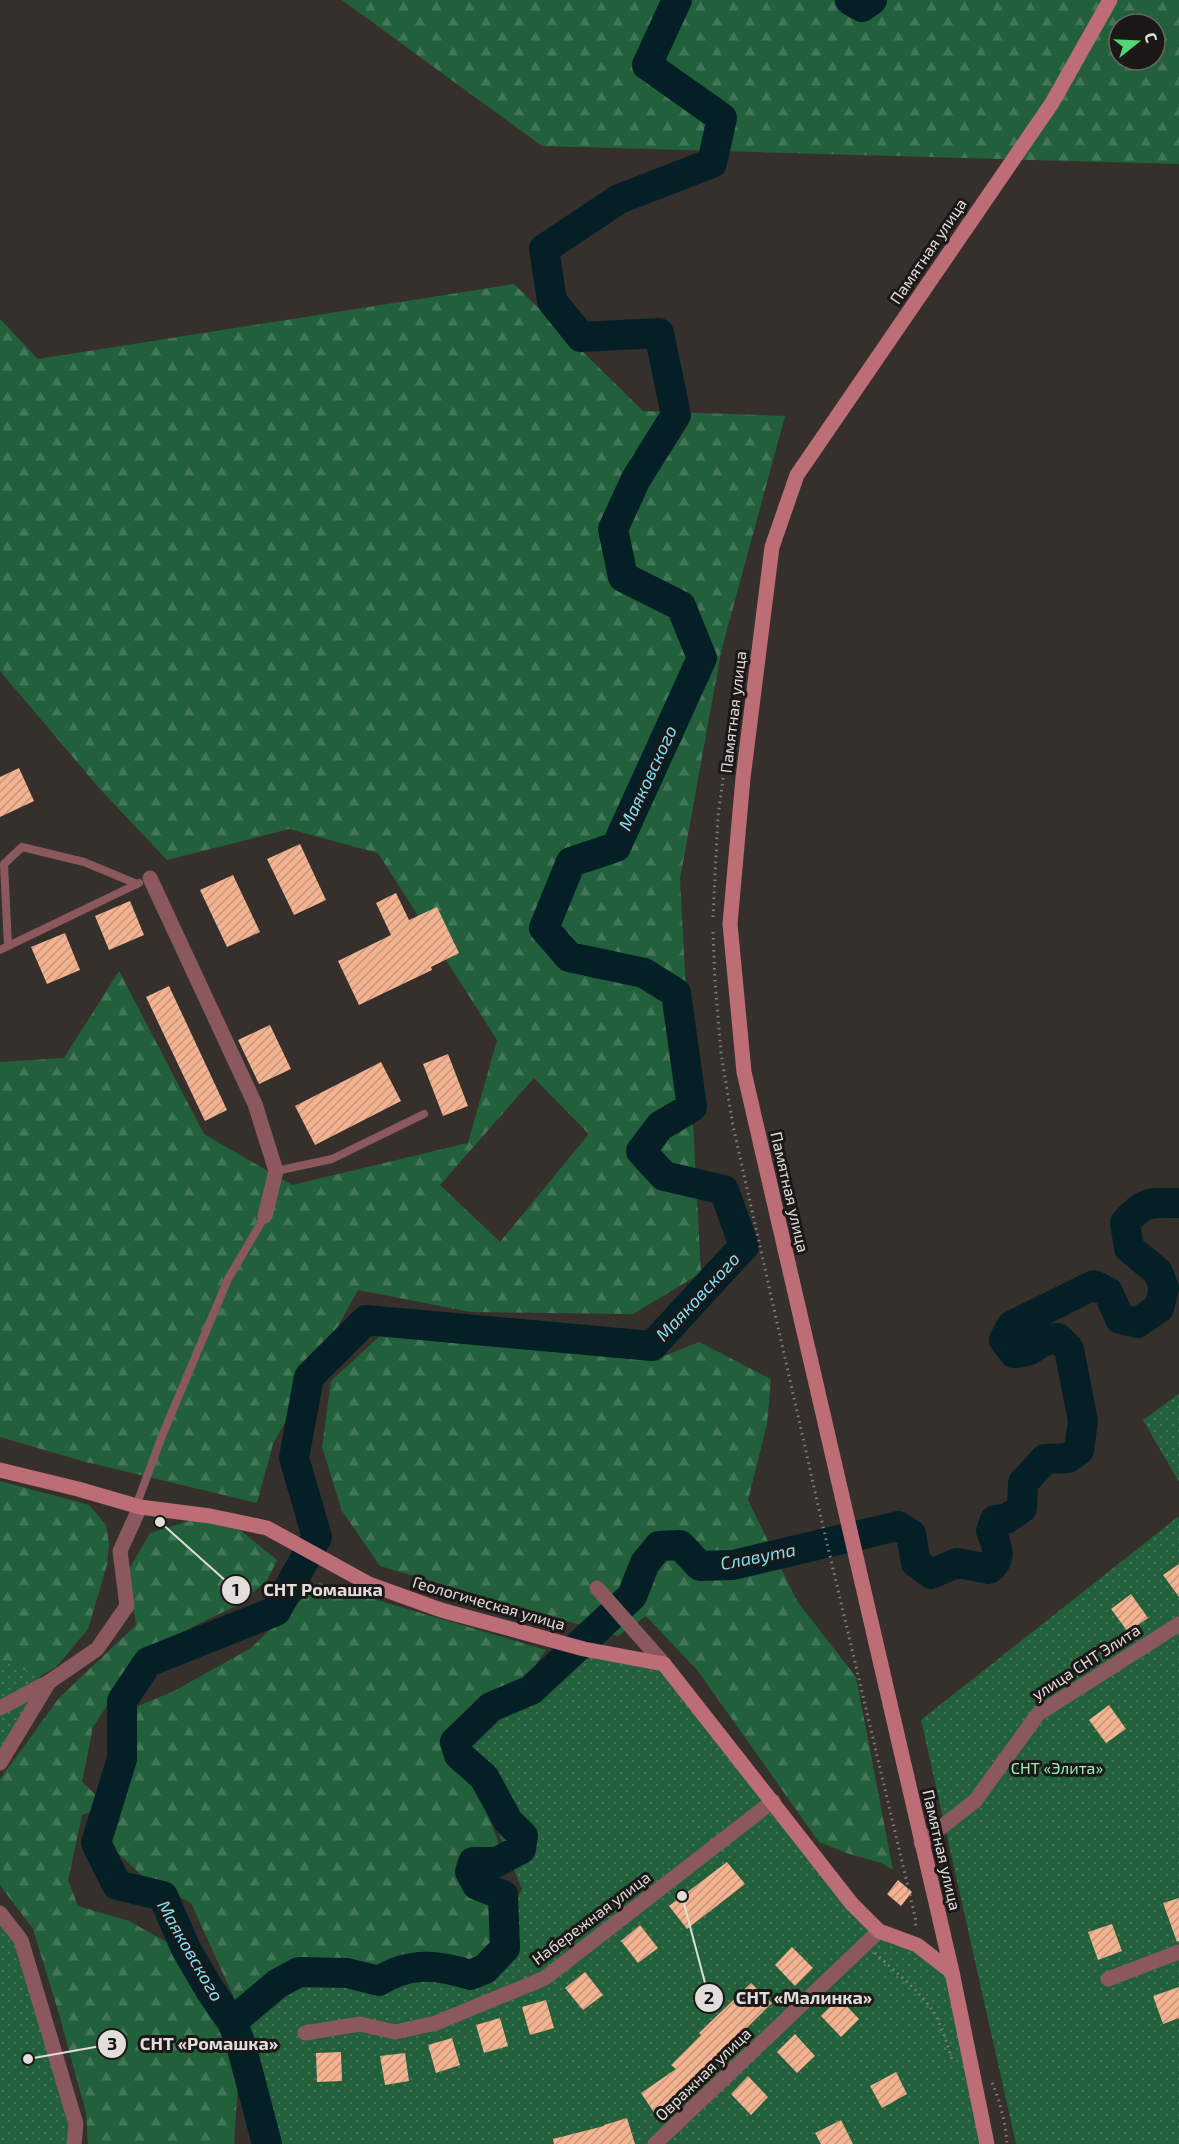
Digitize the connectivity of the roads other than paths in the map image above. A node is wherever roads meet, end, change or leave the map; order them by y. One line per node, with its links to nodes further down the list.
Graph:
1 (1110, 0): 16 (street, Памятная улица)
2 (144, 881): 3 (lane); 3 (lane); 5 (street)
3 (4, 948)
4 (423, 1114): 5 (lane)
5 (276, 1171): 6 (street)
6 (265, 1216): 8 (lane)
7 (0, 1470): 8 (street, Геологическая улица)
8 (138, 1507): 11 (street, Геологическая улица); 12 (street)
9 (597, 1588): 11 (street)
10 (1179, 1624): 16 (street, улица СНТ Элита)
11 (664, 1664): 15 (street)
12 (49, 1682): 13 (street); 14 (street)
13 (0, 1708)
14 (0, 1763)
15 (773, 1801): 18 (street); 22 (street, Набережная улица)
16 (921, 1842): 20 (street, Памятная улица)
17 (0, 1913): 23 (street)
18 (879, 1932): 20 (street); 24 (street, Овражная улица)
19 (1179, 1952): 21 (street)
20 (952, 1972): 25 (street, Памятная улица)
21 (1108, 1979)
22 (305, 2033)
23 (74, 2144)
24 (656, 2144)
25 (987, 2144)

